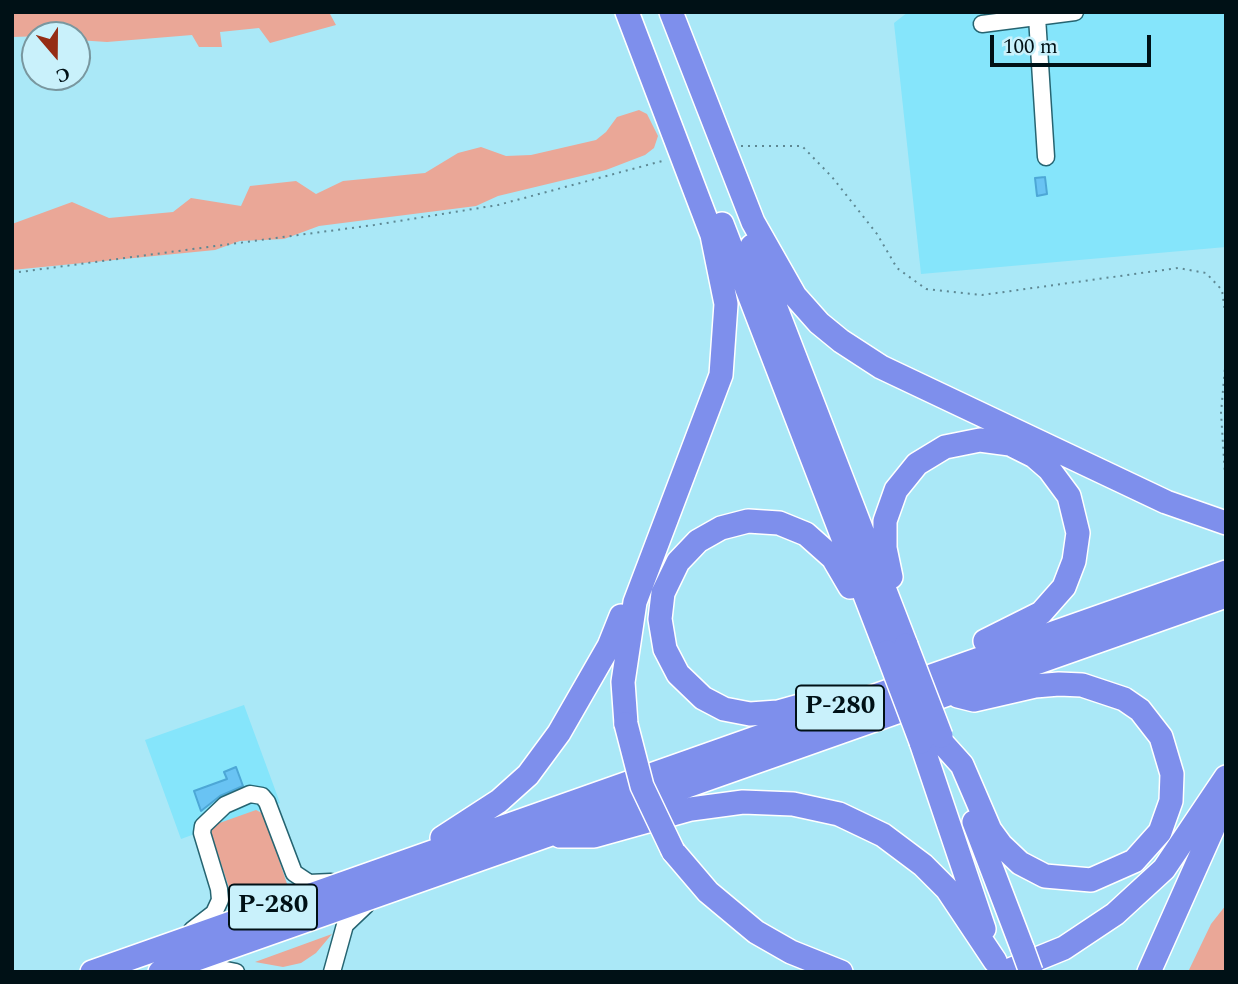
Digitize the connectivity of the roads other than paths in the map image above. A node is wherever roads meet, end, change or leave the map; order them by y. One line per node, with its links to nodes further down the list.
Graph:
1 (627, 12): 13 (highway)
2 (641, 12): 9 (highway)
3 (663, 12): 9 (highway)
4 (671, 12): 10 (highway)
5 (1075, 12): 6 (lane)
6 (1037, 17): 7 (lane); 8 (lane)
7 (982, 24)
8 (1046, 157)
9 (715, 177): 14 (highway)
10 (1226, 523)
11 (1226, 572): 15 (highway, Р-280)
12 (1226, 596): 16 (highway, Р-280)
13 (635, 601): 22 (highway); 32 (highway, bridge)
14 (896, 648): 15 (highway); 17 (highway); 18 (highway, bridge)
15 (936, 674): 17 (highway, Р-280)
16 (948, 694): 18 (highway); 21 (highway, Р-280)
17 (848, 705): 22 (highway, Р-280)
18 (936, 741): 26 (highway); 33 (highway, bridge)
19 (1226, 777): 26 (highway)
20 (1226, 799): 34 (highway)
21 (546, 836): 24 (highway, Р-280); 26 (highway)
22 (411, 858): 23 (highway, Р-280)
23 (348, 881): 25 (highway, Р-280); 25 (lane)
24 (381, 892): 28 (highway, Р-280); 31 (lane)
25 (161, 947): 27 (highway, Р-280)
26 (999, 968)
27 (92, 972)
28 (160, 972)
29 (205, 972): 30 (lane)
30 (236, 972)
31 (331, 972)
32 (841, 972)
33 (1031, 972)
34 (1149, 972)

